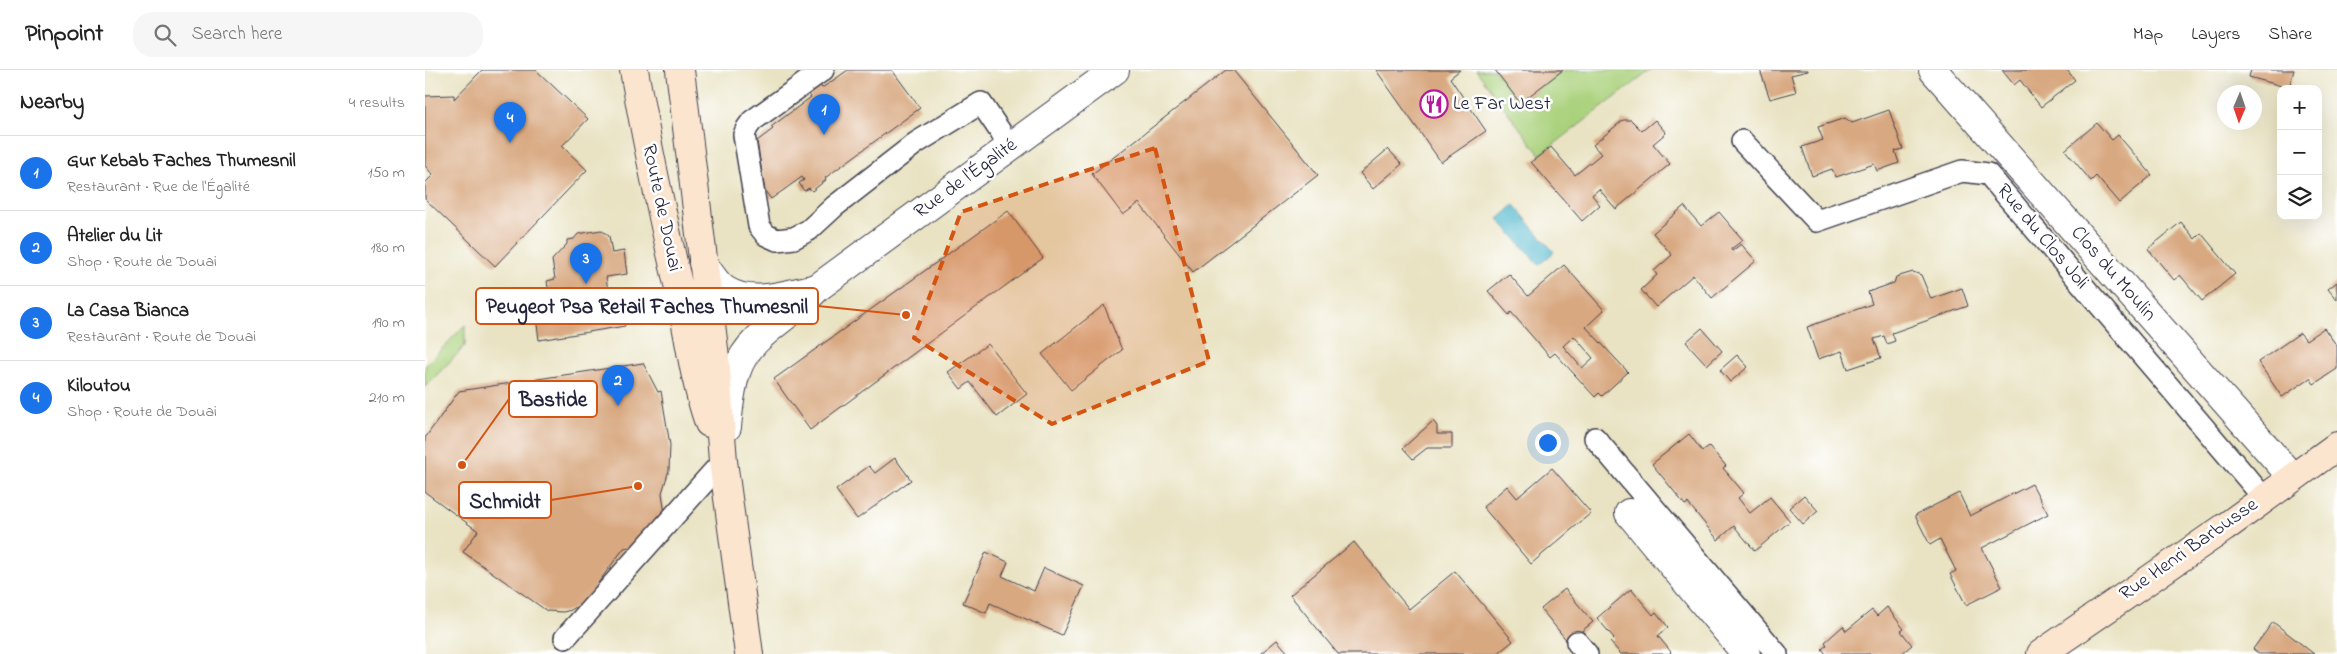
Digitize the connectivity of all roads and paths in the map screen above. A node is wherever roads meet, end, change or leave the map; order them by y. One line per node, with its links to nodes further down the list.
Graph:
1 (634, 70): 12 (main road, Route de Douai)
2 (680, 70): 8 (main road)
3 (823, 70): 7 (lane)
4 (1115, 70): 7 (street, Rue de l'Égalité)
5 (1933, 70): 13 (street, Clos du Moulin)
6 (1742, 141): 14 (lane, Rue du Clos Joli)
7 (1010, 146): 9 (street, Rue de l'Égalité)
8 (703, 263): 9 (street, Rue de l'Égalité); 12 (main road)
9 (817, 288): 12 (street, Rue de l'Égalité)
10 (1595, 438): 21 (lane)
11 (2337, 446): 13 (main road, Rue Henri Barbusse)
12 (723, 461): 16 (main road); 17 (lane)
13 (2292, 477): 14 (main road, Rue Henri Barbusse)
14 (2264, 498): 22 (main road, Rue Henri Barbusse)
15 (1629, 513): 20 (street)
16 (741, 589): 18 (main road); 19 (main road)
17 (565, 638)
18 (749, 654)
19 (757, 654)
20 (1746, 654)
21 (1777, 654)
22 (2041, 654)

